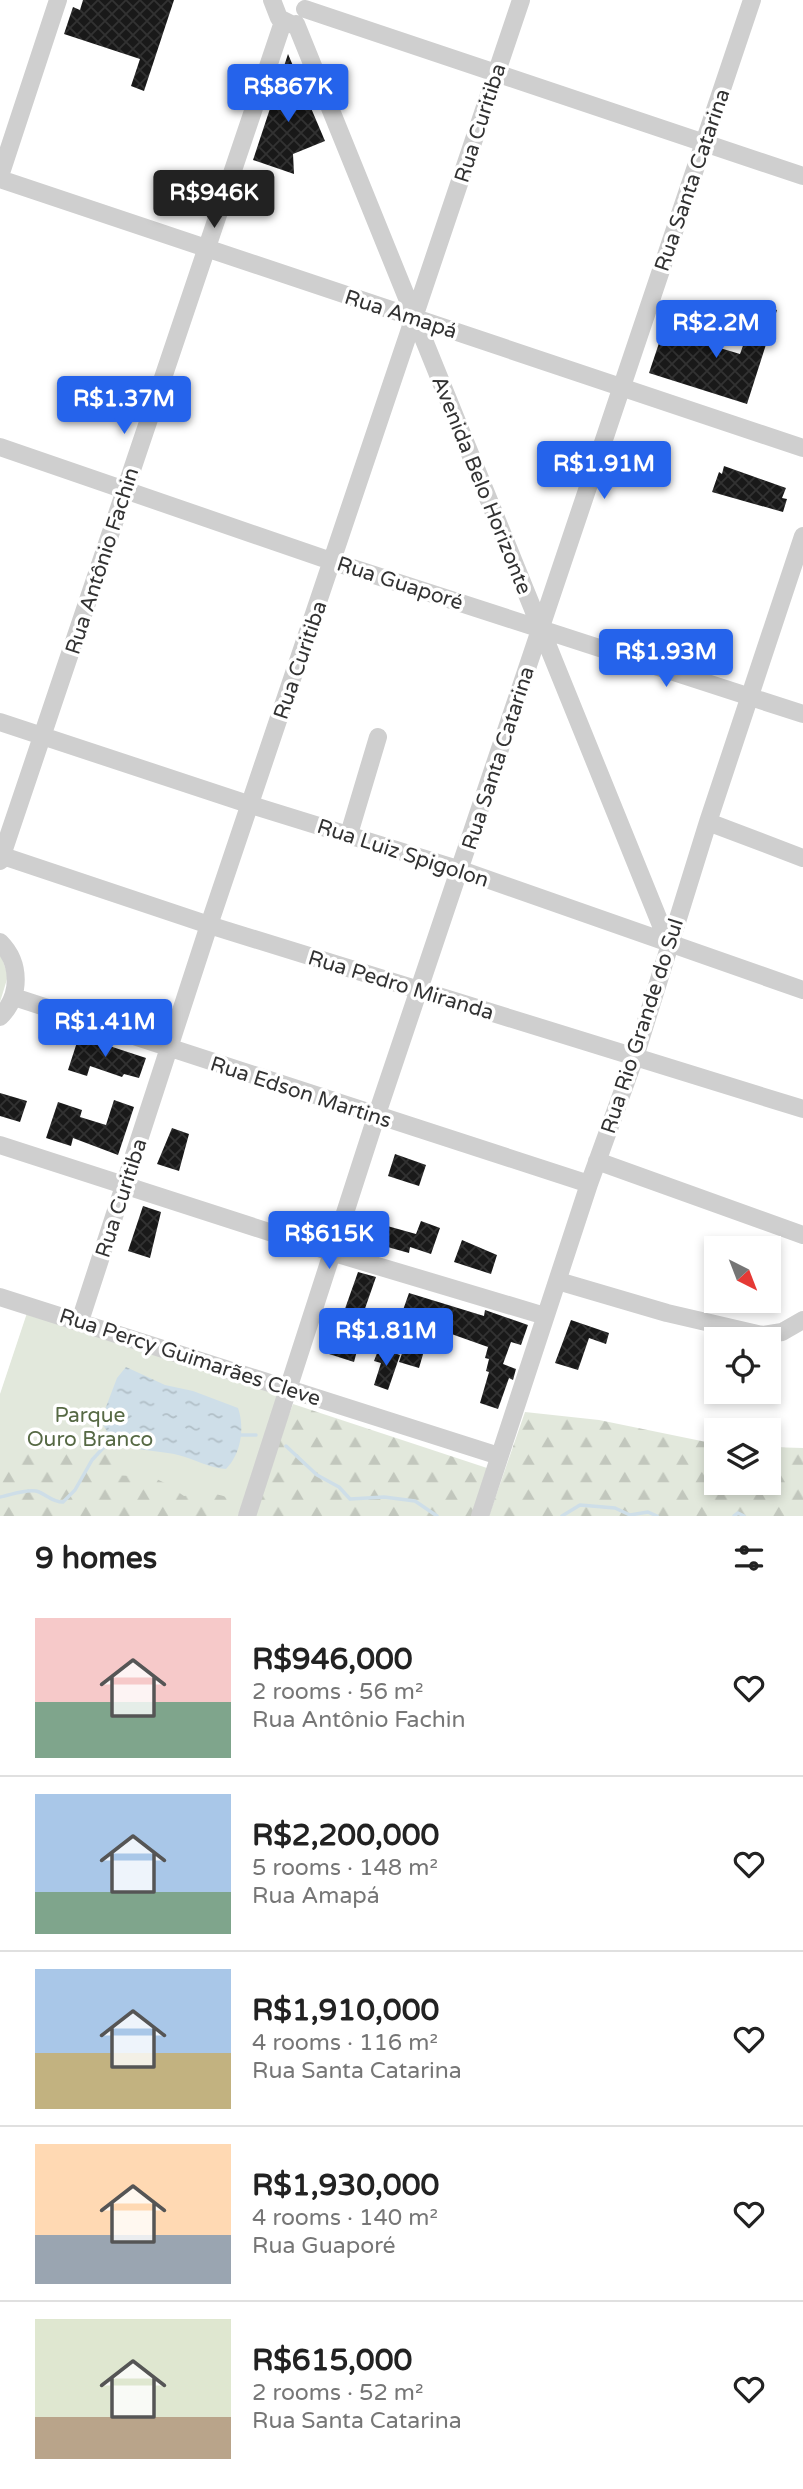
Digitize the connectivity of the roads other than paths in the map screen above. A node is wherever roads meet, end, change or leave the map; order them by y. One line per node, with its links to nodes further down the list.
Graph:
1 (58, 0): 9 (street)
2 (272, 0): 5 (street, Avenida Belo Horizonte)
3 (521, 0): 6 (street, Rua Curitiba)
4 (752, 0): 7 (street, Rua Santa Catarina)
5 (297, 14): 6 (street); 10 (street, Rua Antônio Fachin); 11 (street, Avenida Belo Horizonte)
6 (497, 74): 7 (street); 11 (street, Rua Curitiba)
7 (705, 142): 8 (street); 12 (street, Rua Santa Catarina)
8 (803, 176)
9 (0, 178): 10 (street, Rua Amapá)
10 (206, 248): 11 (street, Rua Amapá); 15 (street, Rua Antônio Fachin)
11 (416, 320): 12 (street, Rua Amapá); 17 (street, Rua Curitiba); 18 (street, Avenida Belo Horizonte)
12 (623, 386): 14 (street, Rua Amapá); 18 (street, Rua Santa Catarina)
13 (0, 447): 15 (street, Rua Guaporé)
14 (803, 448)
15 (126, 492): 17 (street, Rua Guaporé); 22 (street, Rua Antônio Fachin)
16 (803, 536): 19 (street, Rua Rio Grande do Sul)
17 (334, 562): 18 (street, Rua Guaporé); 24 (street, Rua Curitiba)
18 (540, 628): 19 (street, Rua Guaporé); 29 (street, Rua Santa Catarina); 32 (street, Avenida Belo Horizonte)
19 (751, 696): 20 (street, Rua Guaporé); 25 (street, Rua Rio Grande do Sul)
20 (803, 714)
21 (0, 722): 22 (street, Rua Luiz Spigolon)
22 (44, 737): 24 (street, Rua Luiz Spigolon); 27 (street, Rua Antônio Fachin)
23 (378, 737): 26 (street)
24 (251, 805): 26 (street, Rua Luiz Spigolon); 30 (street, Rua Curitiba)
25 (708, 822): 28 (street); 32 (street, Rua Rio Grande do Sul)
26 (349, 834): 29 (street, Rua Luiz Spigolon)
27 (1, 858): 30 (street, Rua Pedro Miranda)
28 (803, 858)
29 (461, 870): 32 (street, Rua Luiz Spigolon); 34 (street, Rua Santa Catarina)
30 (209, 925): 34 (street, Rua Pedro Miranda); 37 (street, Rua Curitiba)
31 (0, 942): 35 (street)
32 (669, 945): 33 (street, Rua Luiz Spigolon); 38 (street, Rua Rio Grande do Sul)
33 (803, 990)
34 (421, 991): 38 (street, Rua Pedro Miranda); 40 (street, Rua Santa Catarina)
35 (13, 998): 36 (street); 37 (street, Rua Edson Martins)
36 (0, 1017)
37 (170, 1050): 40 (street, Rua Edson Martins); 44 (street, Rua Curitiba)
38 (635, 1057): 39 (street, Rua Pedro Miranda); 42 (street, Rua Rio Grande do Sul)
39 (803, 1109)
40 (376, 1117): 43 (street, Rua Edson Martins); 46 (street, Rua Santa Catarina)
41 (0, 1144): 44 (street)
42 (597, 1161): 43 (street, Rua Rio Grande do Sul); 45 (street)
43 (589, 1184): 47 (street, Rua Rio Grande do Sul)
44 (124, 1186): 46 (street); 51 (street, Rua Curitiba)
45 (803, 1235)
46 (334, 1253): 49 (street); 52 (street, Rua Santa Catarina)
47 (558, 1281): 49 (street, Rua Rio Grande do Sul); 50 (street)
48 (0, 1297): 51 (street, Rua Percy Guimarães Cleve)
49 (545, 1316): 53 (street, Rua Rio Grande do Sul)
50 (803, 1320)
51 (80, 1321): 52 (street, Rua Percy Guimarães Cleve)
52 (290, 1390): 53 (street, Rua Percy Guimarães Cleve); 54 (street, Rua Santa Catarina)
53 (499, 1457): 55 (street, Rua Rio Grande do Sul)
54 (247, 1516)
55 (480, 1516)

